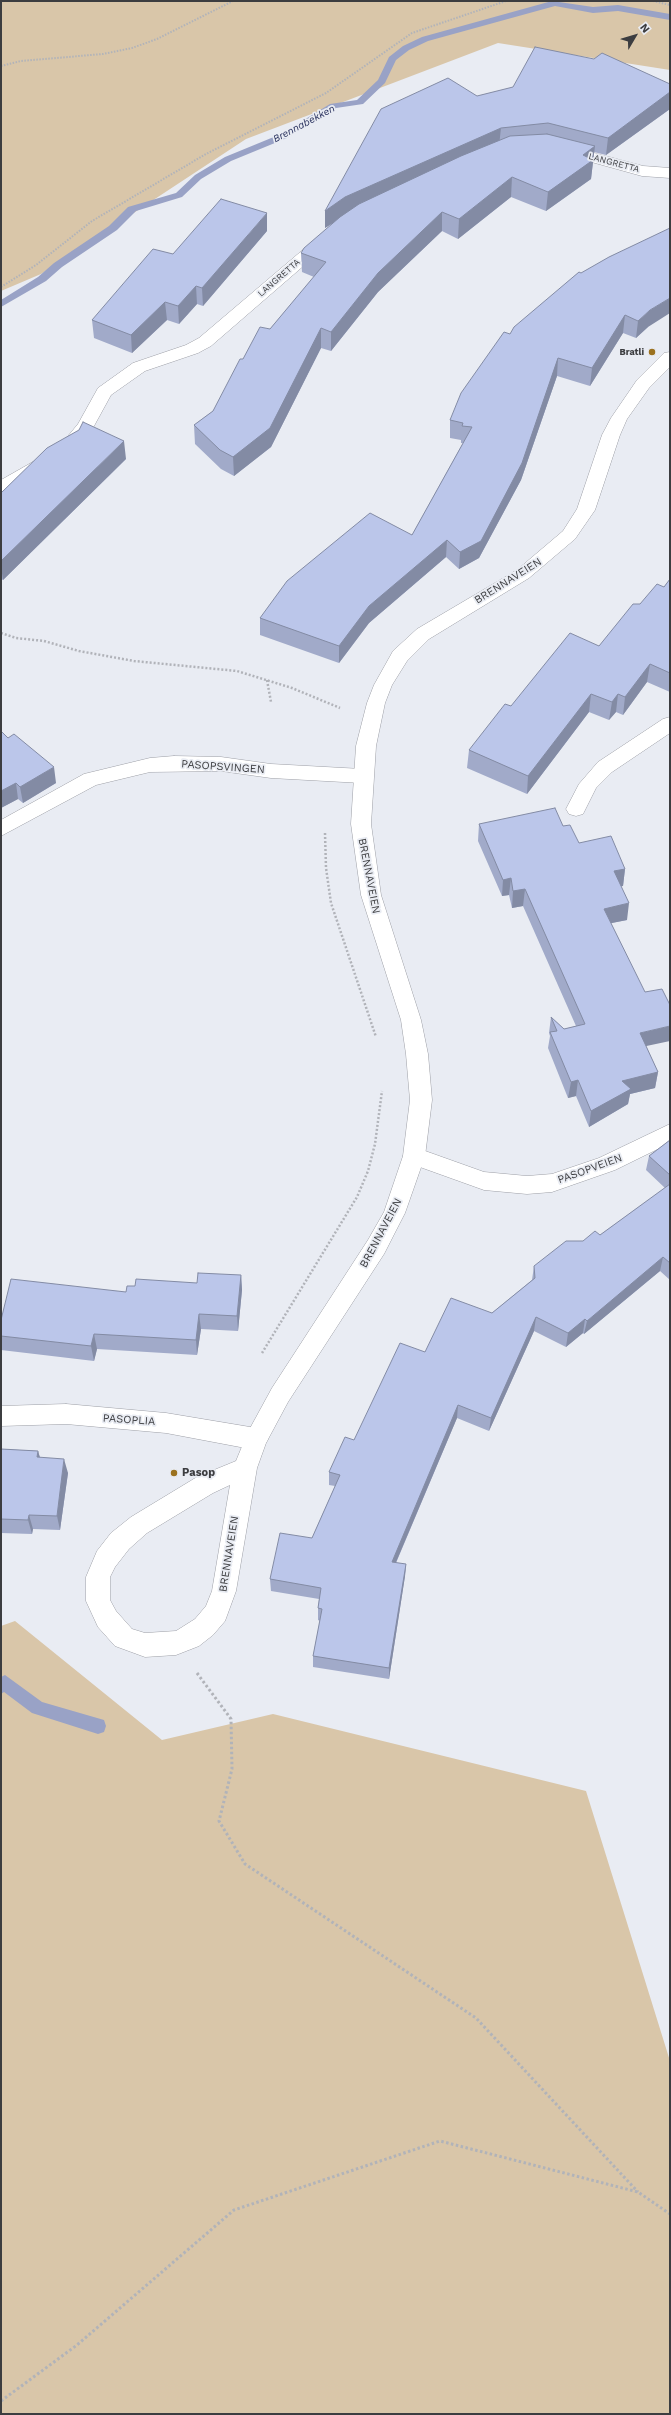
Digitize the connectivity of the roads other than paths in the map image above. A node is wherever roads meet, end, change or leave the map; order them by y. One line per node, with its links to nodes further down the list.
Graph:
1 (546, 147): 2 (street, LANGRETTA)
2 (670, 173)
3 (333, 232): 5 (street, LANGRETTA)
4 (670, 357): 7 (street, BRENNAVEIEN)
5 (1, 488)
6 (670, 724): 8 (street)
7 (362, 776): 9 (street, PASOPSVINGEN); 11 (street, BRENNAVEIEN)
8 (576, 809)
9 (1, 829)
10 (670, 1133): 11 (street, PASOPVEIEN)
11 (414, 1156): 13 (street, BRENNAVEIEN)
12 (1, 1416): 13 (street, PASOPLIA)
13 (256, 1438): 14 (street, BRENNAVEIEN)
14 (245, 1468): 14 (street, BRENNAVEIEN)

